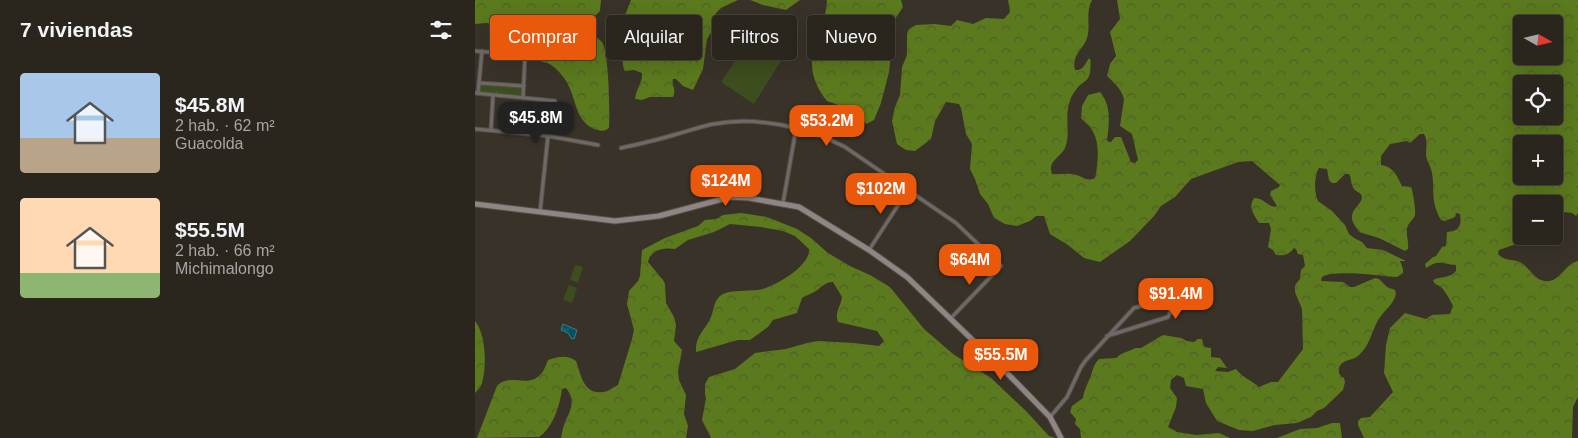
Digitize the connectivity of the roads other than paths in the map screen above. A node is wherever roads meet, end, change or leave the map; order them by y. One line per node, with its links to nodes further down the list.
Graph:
1 (475, 50): 2 (street)
2 (482, 51): 3 (street); 4 (street)
3 (479, 83): 4 (street); 5 (street)
4 (524, 86): 7 (street)
5 (477, 93): 6 (street)
6 (493, 95): 7 (street); 11 (street)
7 (523, 98): 8 (street)
8 (555, 101)
9 (475, 129): 11 (street)
10 (797, 129): 14 (street); 15 (street); 16 (street)
11 (491, 130): 12 (street)
12 (548, 136): 13 (street); 18 (street)
13 (598, 145)
14 (621, 148)
15 (909, 190): 19 (street); 20 (street)
16 (783, 203): 18 (main road); 19 (main road)
17 (475, 204): 18 (main road)
18 (540, 212)
19 (869, 250): 20 (main road)
20 (951, 318): 22 (main road)
21 (1107, 336): 21 (street); 22 (street)
22 (1050, 417): 23 (main road)
23 (1061, 438)

